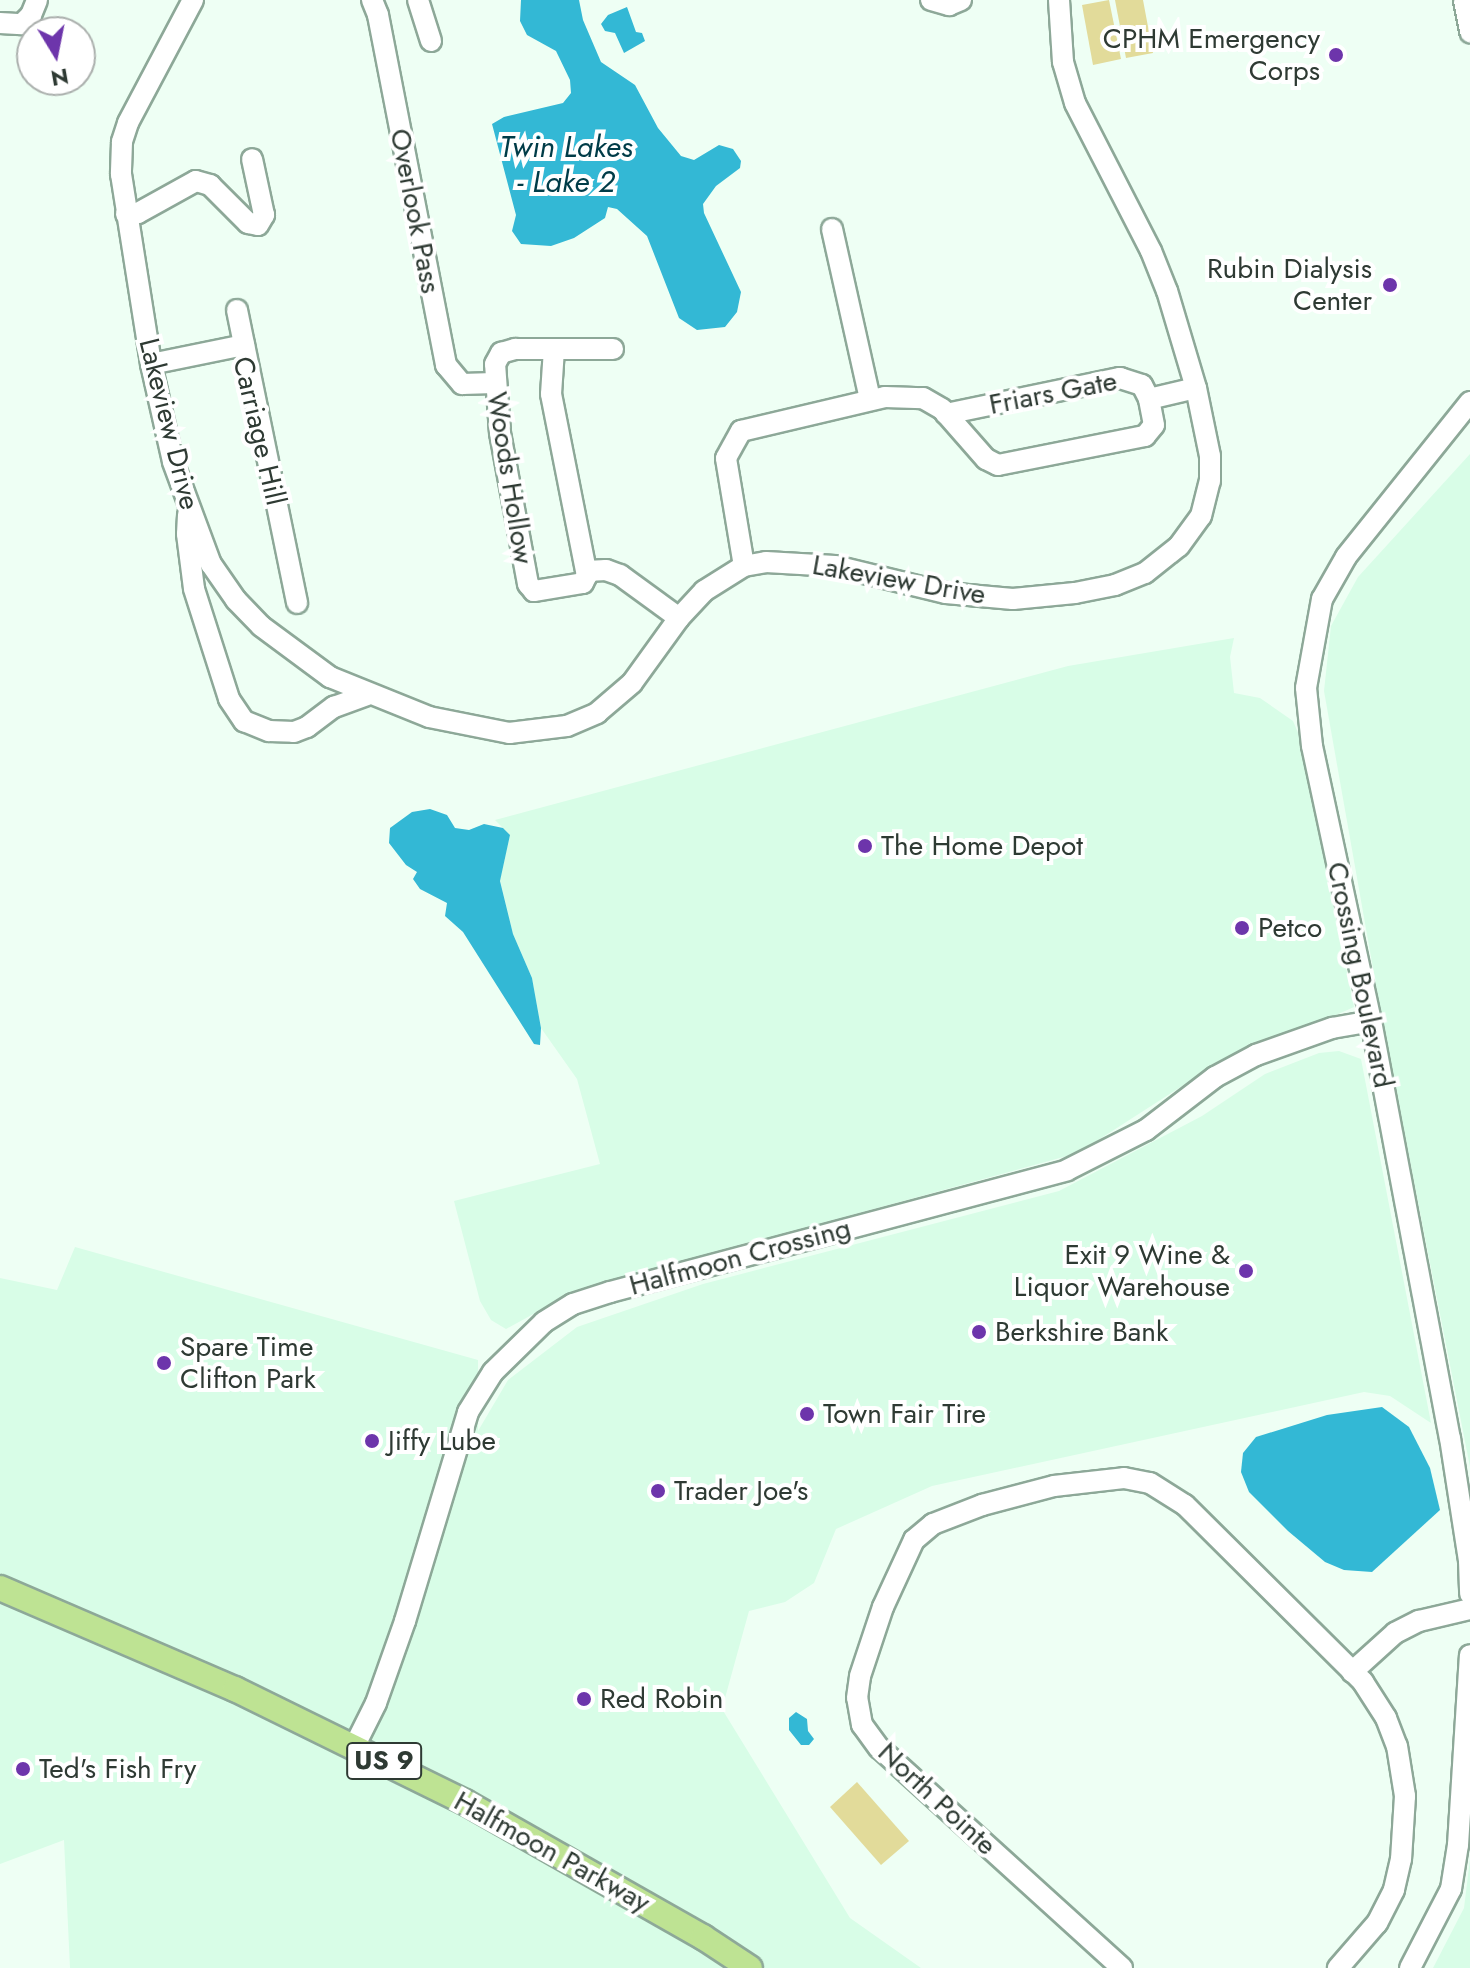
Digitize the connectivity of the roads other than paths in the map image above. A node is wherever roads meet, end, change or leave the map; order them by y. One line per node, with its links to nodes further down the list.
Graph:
1 (37, 0): 9 (street)
2 (193, 0): 13 (street, Lakeview Drive)
3 (372, 0): 20 (street, Overlook Pass)
4 (418, 0): 11 (street)
5 (931, 0): 6 (street)
6 (961, 0)
7 (1059, 0): 21 (street, Lakeview Drive)
8 (1464, 0): 10 (street)
9 (0, 23)
10 (1470, 32)
11 (431, 41)
12 (252, 159): 13 (street)
13 (126, 214): 19 (street, Lakeview Drive)
14 (832, 229): 22 (street)
15 (237, 310): 16 (street)
16 (244, 345): 19 (street, Carriage Hill); 29 (street, Carriage Hill)
17 (554, 349): 18 (street, Woods Hollow); 20 (street, Woods Hollow); 28 (street, Woods Hollow)
18 (613, 349)
19 (151, 364): 26 (street, Lakeview Drive)
20 (494, 383): 28 (street, Woods Hollow)
21 (1196, 388): 23 (street, Friars Gate); 27 (street, Lakeview Drive)
22 (870, 399): 25 (street, Friars Gate); 27 (street, Friars Gate)
23 (1149, 399): 25 (street, Friars Gate); 25 (street, Friars Gate)
24 (1470, 402): 32 (street, Crossing Boulevard)
25 (946, 414)
26 (189, 509): 31 (street, Lakeview Drive); 31 (street)
27 (744, 566): 30 (street, Lakeview Drive)
28 (587, 571): 30 (street)
29 (297, 603)
30 (679, 618): 31 (street, Lakeview Drive)
31 (367, 695)
32 (1371, 1021): 34 (street, Crossing Boulevard); 38 (street, Halfmoon Crossing)
33 (0, 1588): 38 (main road, Halfmoon Parkway / US 9)
34 (1470, 1594)
35 (1470, 1609): 37 (street)
36 (1470, 1655): 42 (street)
37 (1352, 1672): 40 (street, North Pointe); 41 (street, North Pointe)
38 (354, 1747): 39 (main road, Halfmoon Parkway / US 9)
39 (750, 1968)
40 (1122, 1968)
41 (1338, 1968)
42 (1410, 1968)

